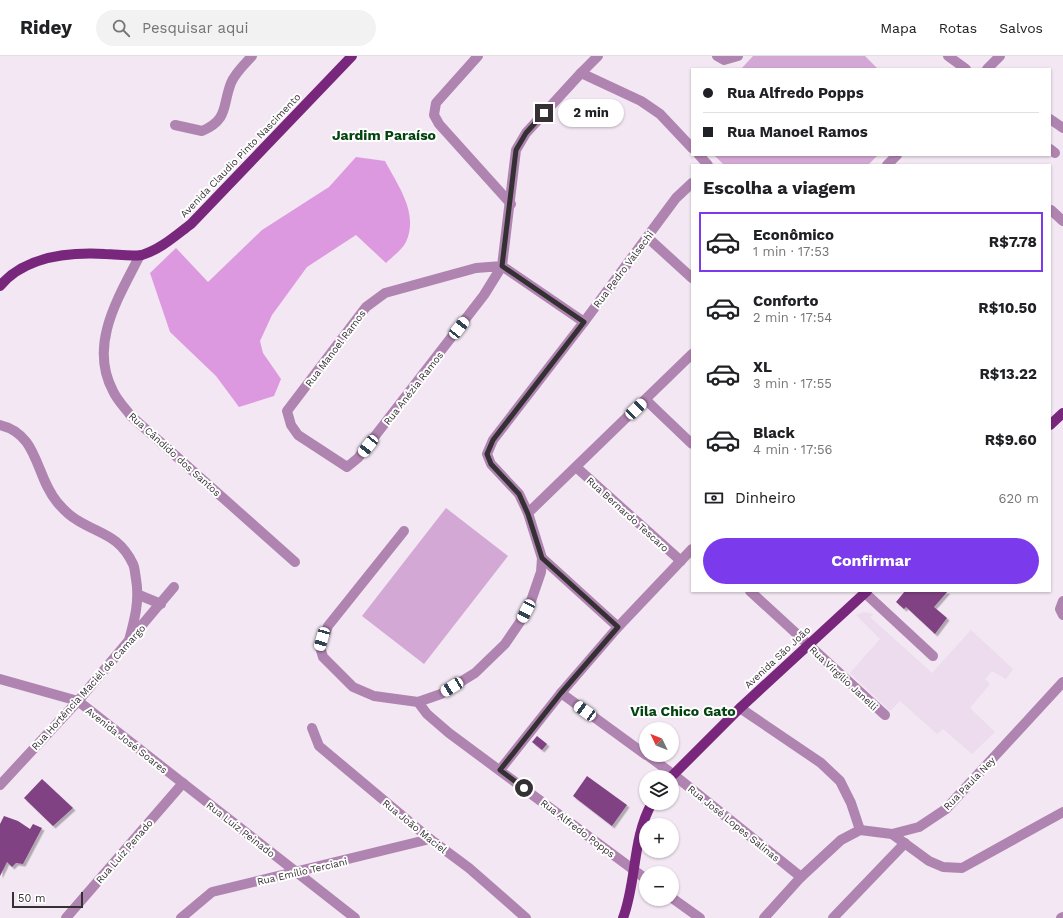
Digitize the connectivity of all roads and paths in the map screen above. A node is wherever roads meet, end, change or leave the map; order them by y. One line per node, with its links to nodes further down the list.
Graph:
1 (252, 56): 13 (street)
2 (352, 56): 25 (main road, Avenida Claudio Pinto Nascimento)
3 (478, 56): 21 (street)
4 (598, 56): 11 (street)
5 (717, 56): 6 (street)
6 (738, 56)
7 (948, 56): 10 (street)
8 (1000, 56): 9 (street)
9 (992, 67)
10 (965, 68)
11 (581, 73): 15 (street); 21 (street)
12 (1051, 120): 14 (street)
13 (175, 125)
14 (1063, 128)
15 (691, 147)
16 (700, 156): 18 (street)
17 (896, 156): 19 (street)
18 (707, 164)
19 (888, 164)
20 (691, 184): 24 (street, Rua Pedro Valsechi)
21 (511, 204): 26 (street)
22 (1051, 210): 23 (street)
23 (1063, 221)
24 (647, 237): 27 (street); 29 (street, Rua Pedro Valsechi)
25 (140, 255): 28 (main road, Avenida Claudio Pinto Nascimento); 43 (street, Rua Cândido dos Santos)
26 (502, 266): 29 (street); 36 (street, Rua Anézia Ramos); 36 (street, Rua Manoel Ramos)
27 (691, 277)
28 (0, 286)
29 (584, 322): 38 (street, Rua Pedro Valsechi)
30 (691, 355): 31 (street)
31 (646, 400): 35 (street); 37 (street)
32 (1063, 413): 33 (main road)
33 (1051, 424)
34 (0, 425): 47 (street)
35 (691, 443)
36 (347, 467)
37 (576, 467): 38 (street); 42 (street, Rua Bernardo Tescaro)
38 (528, 514): 41 (street)
39 (404, 531): 59 (street)
40 (691, 550): 42 (street)
41 (542, 558): 51 (street); 59 (street)
42 (681, 561): 51 (street)
43 (295, 562)
44 (174, 587): 49 (street, Rua Hortência Maciél de Camargo)
45 (751, 592): 53 (street, Rua Virgílio Janelli)
46 (866, 592): 53 (main road, Avenida São João); 54 (street)
47 (139, 595): 49 (street); 52 (street)
48 (1063, 601): 50 (street)
49 (161, 604): 52 (street, Rua Hortência Maciél de Camargo)
50 (1063, 615)
51 (618, 627): 57 (street)
52 (128, 644): 58 (street, Rua Hortência Maciél de Camargo)
53 (808, 644): 60 (main road, Avenida São João); 61 (street, Rua Virgílio Janelli)
54 (933, 656)
55 (0, 679): 58 (street, Avenida José Soares)
56 (1063, 682): 74 (street, Rua Paula Ney)
57 (561, 693): 63 (street, Rua José Lopes Salinas); 65 (street)
58 (78, 701): 69 (street, Avenida José Soares); 70 (street, Rua Hortência Maciél de Camargo)
59 (418, 702): 65 (street, Rua Alfredo Popps)
60 (740, 708): 67 (main road, Avenida São João); 73 (street)
61 (885, 715)
62 (312, 728): 75 (street, Rua João Maciel)
63 (639, 750)
64 (655, 762): 66 (street, Rua José Lopes Salinas)
65 (500, 770): 77 (street, Rua Alfredo Popps)
66 (665, 770)
67 (679, 770)
68 (679, 781): 80 (street, Rua José Lopes Salinas)
69 (183, 783): 78 (street, Rua Luíz Peinado); 83 (street, Rua Luíz Penado)
70 (0, 785)
71 (649, 810): 77 (main road)
72 (1063, 812): 76 (street)
73 (860, 830): 74 (street, Rua Paula Ney); 80 (street)
74 (892, 834): 76 (street)
75 (430, 839): 78 (street, Rua Emílio Terciani); 85 (street, Rua João Maciel)
76 (905, 843): 89 (street)
77 (635, 870): 79 (street, Rua Alfredo Popps); 86 (main road)
78 (297, 873): 82 (street, Rua Emílio Terciani); 84 (street, Rua Luíz Peinado)
79 (639, 873)
80 (801, 877): 88 (street)
81 (679, 903): 87 (street)
82 (188, 916)
83 (66, 918)
84 (355, 918)
85 (526, 918)
86 (623, 918)
87 (700, 918)
88 (764, 918)
89 (833, 918)

